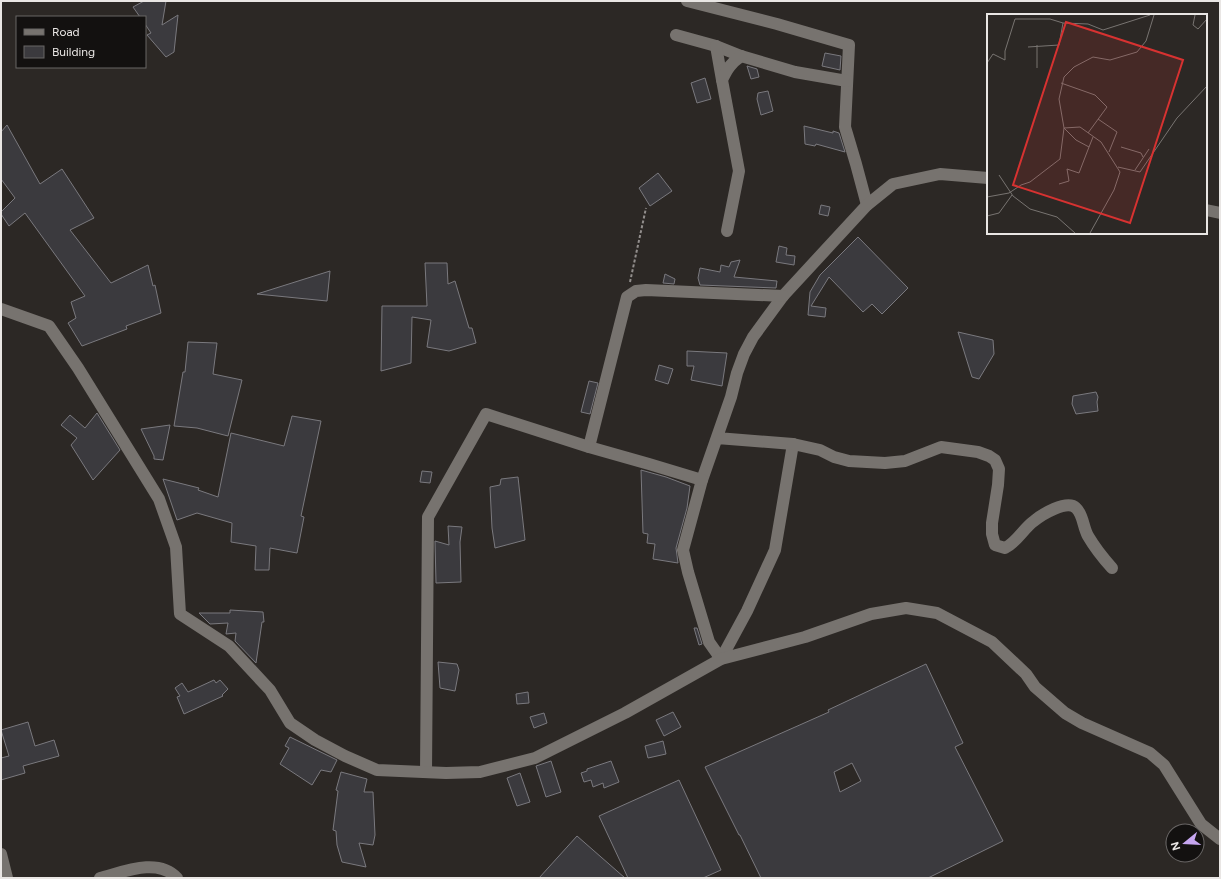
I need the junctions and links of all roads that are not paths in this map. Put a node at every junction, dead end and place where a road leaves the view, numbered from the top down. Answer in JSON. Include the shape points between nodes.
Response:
{"nodes":[{"id":1,"x":687,"y":1,"type":"edge"},
{"id":2,"x":676,"y":35,"type":"dead end"},
{"id":3,"x":716,"y":46,"type":"junction"},
{"id":4,"x":741,"y":56,"type":"junction"},
{"id":5,"x":722,"y":80,"type":"junction"},
{"id":6,"x":847,"y":81,"type":"junction"},
{"id":7,"x":987,"y":178,"type":"edge"},
{"id":8,"x":867,"y":205,"type":"junction"},
{"id":9,"x":1207,"y":210,"type":"edge"},
{"id":10,"x":1220,"y":213,"type":"edge"},
{"id":11,"x":727,"y":231,"type":"dead end"},
{"id":12,"x":783,"y":296,"type":"junction"},
{"id":13,"x":1,"y":310,"type":"edge"},
{"id":14,"x":717,"y":438,"type":"junction"},
{"id":15,"x":793,"y":444,"type":"junction"},
{"id":16,"x":589,"y":447,"type":"junction"},
{"id":17,"x":702,"y":480,"type":"junction"},
{"id":18,"x":1112,"y":568,"type":"dead end"},
{"id":19,"x":721,"y":659,"type":"junction"},
{"id":20,"x":426,"y":772,"type":"junction"},
{"id":21,"x":1220,"y":839,"type":"edge"},
{"id":22,"x":1,"y":854,"type":"edge"},
{"id":23,"x":7,"y":878,"type":"edge"},
{"id":24,"x":100,"y":878,"type":"edge"},
{"id":25,"x":177,"y":878,"type":"edge"}],
"edges":[{"from":1,"to":6,"type":"street","via":[[849,45]]},
{"from":2,"to":3,"type":"street"},
{"from":3,"to":4,"type":"street"},
{"from":3,"to":5,"type":"street"},
{"from":4,"to":5,"type":"street","via":[[726,70]]},
{"from":4,"to":6,"type":"street","via":[[794,72]]},
{"from":5,"to":11,"type":"street","via":[[739,171]]},
{"from":6,"to":8,"type":"street","via":[[845,126]]},
{"from":7,"to":8,"type":"street","via":[[940,174],[894,184]]},
{"from":8,"to":12,"type":"street"},
{"from":9,"to":10,"type":"street"},
{"from":12,"to":14,"type":"street","via":[[753,337],[744,354]]},
{"from":12,"to":16,"type":"street","via":[[646,290],[636,291],[627,297]]},
{"from":13,"to":20,"type":"street","via":[[49,326],[159,499],[176,547],[180,614],[229,646],[270,690],[290,723],[315,740],[377,770]]},
{"from":14,"to":15,"type":"street"},
{"from":14,"to":17,"type":"street"},
{"from":15,"to":18,"type":"street","via":[[820,450],[849,461],[905,461],[941,448],[978,452],[989,456],[995,460],[999,469],[992,523],[995,545],[1005,548],[1010,546],[1031,522],[1041,515],[1071,505],[1080,514],[1087,535]]},
{"from":15,"to":19,"type":"street","via":[[775,550]]},
{"from":16,"to":17,"type":"street"},
{"from":16,"to":20,"type":"street","via":[[486,414],[428,517]]},
{"from":17,"to":19,"type":"street","via":[[683,550],[709,642]]},
{"from":19,"to":20,"type":"street","via":[[625,713],[535,758],[480,772]]},
{"from":19,"to":21,"type":"street","via":[[805,637],[871,614],[906,608],[937,613],[992,642],[1026,674],[1035,687],[1065,713],[1150,753],[1164,765],[1201,824]]},
{"from":22,"to":23,"type":"street"},
{"from":24,"to":25,"type":"street","via":[[144,867],[163,869],[173,873]]}]}
